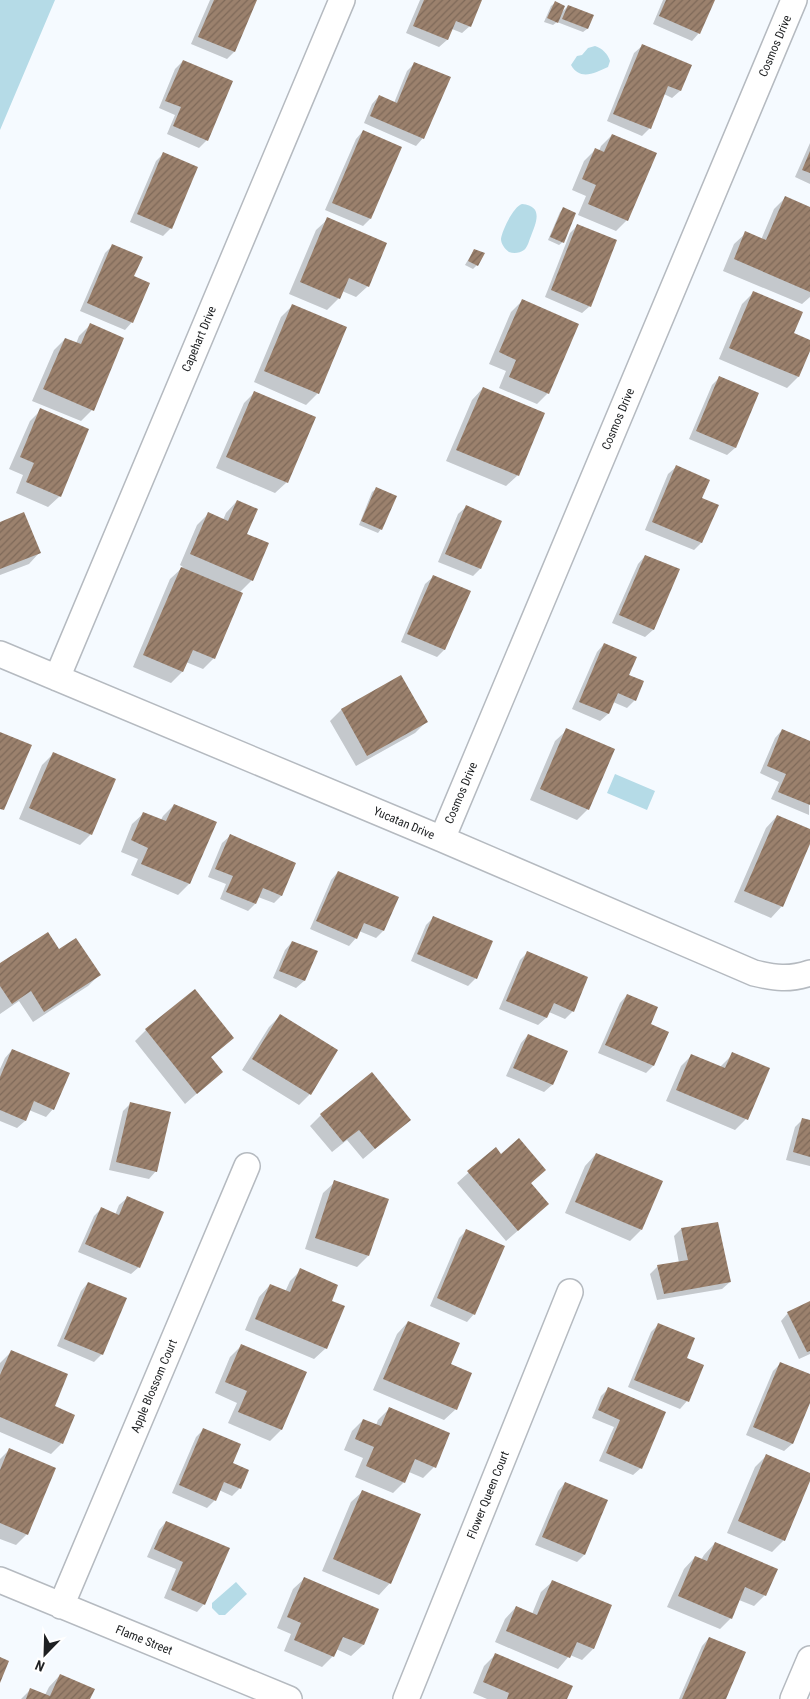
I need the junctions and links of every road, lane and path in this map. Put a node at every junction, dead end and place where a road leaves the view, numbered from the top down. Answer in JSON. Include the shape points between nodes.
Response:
{"nodes":[{"id":1,"x":342,"y":0,"type":"edge"},
{"id":2,"x":794,"y":0,"type":"edge"},
{"id":3,"x":0,"y":654,"type":"edge"},
{"id":4,"x":57,"y":678,"type":"junction"},
{"id":5,"x":442,"y":839,"type":"junction"},
{"id":6,"x":810,"y":974,"type":"edge"},
{"id":7,"x":247,"y":1166,"type":"dead end"},
{"id":8,"x":570,"y":1292,"type":"dead end"},
{"id":9,"x":0,"y":1580,"type":"edge"},
{"id":10,"x":61,"y":1606,"type":"junction"},
{"id":11,"x":808,"y":1668,"type":"edge"},
{"id":12,"x":289,"y":1699,"type":"edge"},
{"id":13,"x":406,"y":1699,"type":"edge"},
{"id":14,"x":793,"y":1699,"type":"edge"}],
"edges":[{"from":1,"to":4,"type":"street","name":"Capehart Drive"},
{"from":2,"to":5,"type":"street","name":"Cosmos Drive"},
{"from":3,"to":4,"type":"street","name":"Yucatan Drive"},
{"from":4,"to":5,"type":"street","name":"Yucatan Drive"},
{"from":5,"to":6,"type":"street","name":"Yucatan Drive","via":[[754,973],[794,978]]},
{"from":7,"to":10,"type":"street","name":"Apple Blossom Court"},
{"from":8,"to":13,"type":"street","name":"Flower Queen Court"},
{"from":9,"to":10,"type":"street","name":"Flame Street"},
{"from":10,"to":12,"type":"street","name":"Flame Street"},
{"from":11,"to":14,"type":"street"}]}
